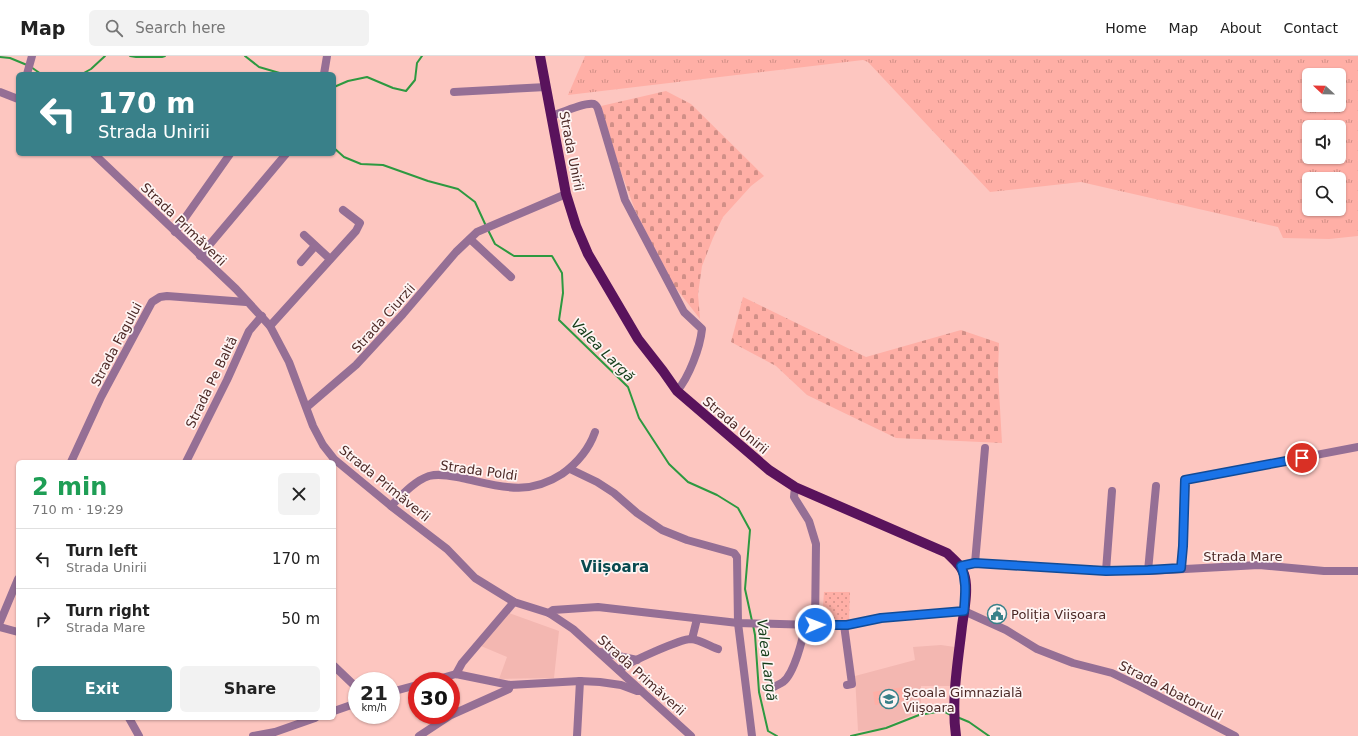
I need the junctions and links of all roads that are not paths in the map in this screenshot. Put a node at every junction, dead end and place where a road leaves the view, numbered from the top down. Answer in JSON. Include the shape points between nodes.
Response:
{"nodes":[{"id":1,"x":327,"y":56,"type":"edge"},
{"id":2,"x":540,"y":56,"type":"edge"},
{"id":3,"x":324,"y":72,"type":"edge"},
{"id":4,"x":546,"y":87,"type":"junction"},
{"id":5,"x":0,"y":92,"type":"edge"},
{"id":6,"x":454,"y":92,"type":"dead end"},
{"id":7,"x":16,"y":98,"type":"edge"},
{"id":8,"x":552,"y":116,"type":"junction"},
{"id":9,"x":96,"y":156,"type":"edge"},
{"id":10,"x":229,"y":156,"type":"edge"},
{"id":11,"x":284,"y":156,"type":"edge"},
{"id":12,"x":566,"y":194,"type":"junction"},
{"id":13,"x":342,"y":210,"type":"dead end"},
{"id":14,"x":175,"y":232,"type":"junction"},
{"id":15,"x":304,"y":235,"type":"dead end"},
{"id":16,"x":470,"y":238,"type":"junction"},
{"id":17,"x":316,"y":246,"type":"junction"},
{"id":18,"x":200,"y":256,"type":"junction"},
{"id":19,"x":330,"y":259,"type":"junction"},
{"id":20,"x":301,"y":262,"type":"dead end"},
{"id":21,"x":511,"y":277,"type":"dead end"},
{"id":22,"x":246,"y":302,"type":"junction"},
{"id":23,"x":262,"y":316,"type":"junction"},
{"id":24,"x":270,"y":326,"type":"junction"},
{"id":25,"x":677,"y":391,"type":"junction"},
{"id":26,"x":307,"y":407,"type":"junction"},
{"id":27,"x":594,"y":432,"type":"dead end"},
{"id":28,"x":985,"y":448,"type":"dead end"},
{"id":29,"x":1358,"y":448,"type":"edge"},
{"id":30,"x":72,"y":460,"type":"edge"},
{"id":31,"x":187,"y":460,"type":"edge"},
{"id":32,"x":335,"y":460,"type":"edge"},
{"id":33,"x":336,"y":461,"type":"edge"},
{"id":34,"x":570,"y":469,"type":"junction"},
{"id":35,"x":1156,"y":486,"type":"dead end"},
{"id":36,"x":795,"y":488,"type":"junction"},
{"id":37,"x":1112,"y":491,"type":"dead end"},
{"id":38,"x":391,"y":506,"type":"junction"},
{"id":39,"x":975,"y":563,"type":"junction"},
{"id":40,"x":961,"y":566,"type":"junction"},
{"id":41,"x":1181,"y":568,"type":"junction"},
{"id":42,"x":1148,"y":570,"type":"junction"},
{"id":43,"x":1106,"y":571,"type":"junction"},
{"id":44,"x":1358,"y":571,"type":"edge"},
{"id":45,"x":16,"y":584,"type":"edge"},
{"id":46,"x":514,"y":602,"type":"junction"},
{"id":47,"x":964,"y":611,"type":"junction"},
{"id":48,"x":549,"y":613,"type":"junction"},
{"id":49,"x":697,"y":619,"type":"junction"},
{"id":50,"x":0,"y":622,"type":"edge"},
{"id":51,"x":741,"y":623,"type":"junction"},
{"id":52,"x":804,"y":625,"type":"junction"},
{"id":53,"x":815,"y":625,"type":"junction"},
{"id":54,"x":844,"y":625,"type":"junction"},
{"id":55,"x":0,"y":628,"type":"edge"},
{"id":56,"x":16,"y":632,"type":"edge"},
{"id":57,"x":692,"y":639,"type":"junction"},
{"id":58,"x":718,"y":649,"type":"dead end"},
{"id":59,"x":598,"y":651,"type":"junction"},
{"id":60,"x":637,"y":660,"type":"junction"},
{"id":61,"x":336,"y":668,"type":"edge"},
{"id":62,"x":619,"y":670,"type":"junction"},
{"id":63,"x":457,"y":672,"type":"edge"},
{"id":64,"x":460,"y":675,"type":"edge"},
{"id":65,"x":348,"y":679,"type":"edge"},
{"id":66,"x":580,"y":681,"type":"junction"},
{"id":67,"x":510,"y":685,"type":"junction"},
{"id":68,"x":847,"y":685,"type":"dead end"},
{"id":69,"x":774,"y":686,"type":"dead end"},
{"id":70,"x":641,"y":690,"type":"junction"},
{"id":71,"x":348,"y":706,"type":"edge"},
{"id":72,"x":336,"y":710,"type":"edge"},
{"id":73,"x":130,"y":720,"type":"edge"},
{"id":74,"x":309,"y":720,"type":"edge"},
{"id":75,"x":139,"y":736,"type":"edge"},
{"id":76,"x":253,"y":736,"type":"edge"},
{"id":77,"x":419,"y":736,"type":"edge"},
{"id":78,"x":578,"y":736,"type":"edge"},
{"id":79,"x":691,"y":736,"type":"edge"},
{"id":80,"x":752,"y":736,"type":"edge"},
{"id":81,"x":956,"y":736,"type":"edge"},
{"id":82,"x":1235,"y":736,"type":"edge"}],
"edges":[{"from":1,"to":3,"type":"street"},
{"from":2,"to":4,"type":"main road","name":"Strada Unirii"},
{"from":4,"to":6,"type":"street"},
{"from":4,"to":8,"type":"main road","name":"Strada Unirii"},
{"from":5,"to":7,"type":"street"},
{"from":8,"to":12,"type":"main road","name":"Strada Unirii"},
{"from":8,"to":25,"type":"street","via":[[584,105],[596,105],[624,200],[684,312],[702,329],[692,365]]},
{"from":9,"to":14,"type":"street","name":"Strada Primăverii"},
{"from":10,"to":14,"type":"street"},
{"from":11,"to":18,"type":"street"},
{"from":12,"to":16,"type":"street","name":"Strada Ciurzii","via":[[479,230]]},
{"from":12,"to":25,"type":"main road","name":"Strada Unirii","via":[[576,226],[592,261],[638,338]]},
{"from":13,"to":19,"type":"street","via":[[358,220],[360,225]]},
{"from":14,"to":18,"type":"street","name":"Strada Primăverii"},
{"from":15,"to":17,"type":"street"},
{"from":16,"to":21,"type":"street"},
{"from":16,"to":26,"type":"street","name":"Strada Ciurzii","via":[[356,366]]},
{"from":17,"to":19,"type":"street"},
{"from":17,"to":20,"type":"street"},
{"from":18,"to":22,"type":"street","name":"Strada Primăverii"},
{"from":19,"to":24,"type":"street"},
{"from":22,"to":23,"type":"street","name":"Strada Primăverii"},
{"from":22,"to":30,"type":"street","name":"Strada Fagului","via":[[167,296],[152,302],[101,397]]},
{"from":23,"to":24,"type":"street","name":"Strada Primăverii"},
{"from":23,"to":31,"type":"street","name":"Strada Pe Baltă","via":[[249,331]]},
{"from":24,"to":26,"type":"street","name":"Strada Primăverii","via":[[289,362]]},
{"from":25,"to":36,"type":"main road","name":"Strada Unirii","via":[[769,470]]},
{"from":26,"to":32,"type":"street","name":"Strada Primăverii","via":[[323,445]]},
{"from":27,"to":34,"type":"street","name":"Strada Poldi","via":[[587,449]]},
{"from":28,"to":39,"type":"street"},
{"from":29,"to":41,"type":"street","via":[[1185,480]]},
{"from":33,"to":38,"type":"street","name":"Strada Primăverii"},
{"from":34,"to":38,"type":"street","name":"Strada Poldi","via":[[536,486],[511,489],[449,475],[428,476]]},
{"from":34,"to":51,"type":"street","via":[[614,493],[662,530],[734,553],[737,557]]},
{"from":35,"to":42,"type":"street"},
{"from":36,"to":40,"type":"main road","name":"Strada Unirii","via":[[947,553]]},
{"from":36,"to":53,"type":"street","via":[[794,497],[809,521],[816,544]]},
{"from":37,"to":43,"type":"street"},
{"from":38,"to":46,"type":"street","name":"Strada Primăverii","via":[[442,545],[475,578]]},
{"from":39,"to":40,"type":"street","name":"Strada Mare"},
{"from":39,"to":43,"type":"street","name":"Strada Mare"},
{"from":40,"to":47,"type":"main road","via":[[965,576]]},
{"from":41,"to":42,"type":"street","name":"Strada Mare"},
{"from":41,"to":44,"type":"street","name":"Strada Mare","via":[[1259,565],[1324,571]]},
{"from":42,"to":43,"type":"street","name":"Strada Mare"},
{"from":45,"to":50,"type":"street"},
{"from":46,"to":48,"type":"street","name":"Strada Primăverii"},
{"from":46,"to":63,"type":"street"},
{"from":47,"to":54,"type":"street","via":[[881,618]]},
{"from":47,"to":81,"type":"main road","via":[[955,699]]},
{"from":47,"to":82,"type":"street","name":"Strada Abatorului","via":[[1006,630],[1037,649],[1073,663],[1112,673]]},
{"from":48,"to":49,"type":"street","via":[[553,610],[598,607]]},
{"from":48,"to":59,"type":"street","name":"Strada Primăverii","via":[[573,629]]},
{"from":49,"to":51,"type":"street"},
{"from":49,"to":57,"type":"street"},
{"from":51,"to":52,"type":"street"},
{"from":51,"to":80,"type":"street"},
{"from":52,"to":53,"type":"street"},
{"from":52,"to":69,"type":"street","via":[[801,645],[788,676]]},
{"from":53,"to":54,"type":"street"},
{"from":54,"to":68,"type":"street","via":[[852,684]]},
{"from":55,"to":56,"type":"street"},
{"from":57,"to":58,"type":"street"},
{"from":57,"to":60,"type":"street"},
{"from":59,"to":60,"type":"street"},
{"from":59,"to":62,"type":"street","name":"Strada Primăverii"},
{"from":60,"to":62,"type":"street"},
{"from":61,"to":65,"type":"street"},
{"from":62,"to":70,"type":"street","name":"Strada Primăverii"},
{"from":64,"to":67,"type":"street"},
{"from":66,"to":67,"type":"street"},
{"from":66,"to":70,"type":"street"},
{"from":66,"to":78,"type":"street"},
{"from":67,"to":77,"type":"street","via":[[509,689],[450,715]]},
{"from":70,"to":79,"type":"street","name":"Strada Primăverii"},
{"from":71,"to":72,"type":"street"},
{"from":73,"to":75,"type":"street"},
{"from":74,"to":76,"type":"street","via":[[275,732]]}]}
